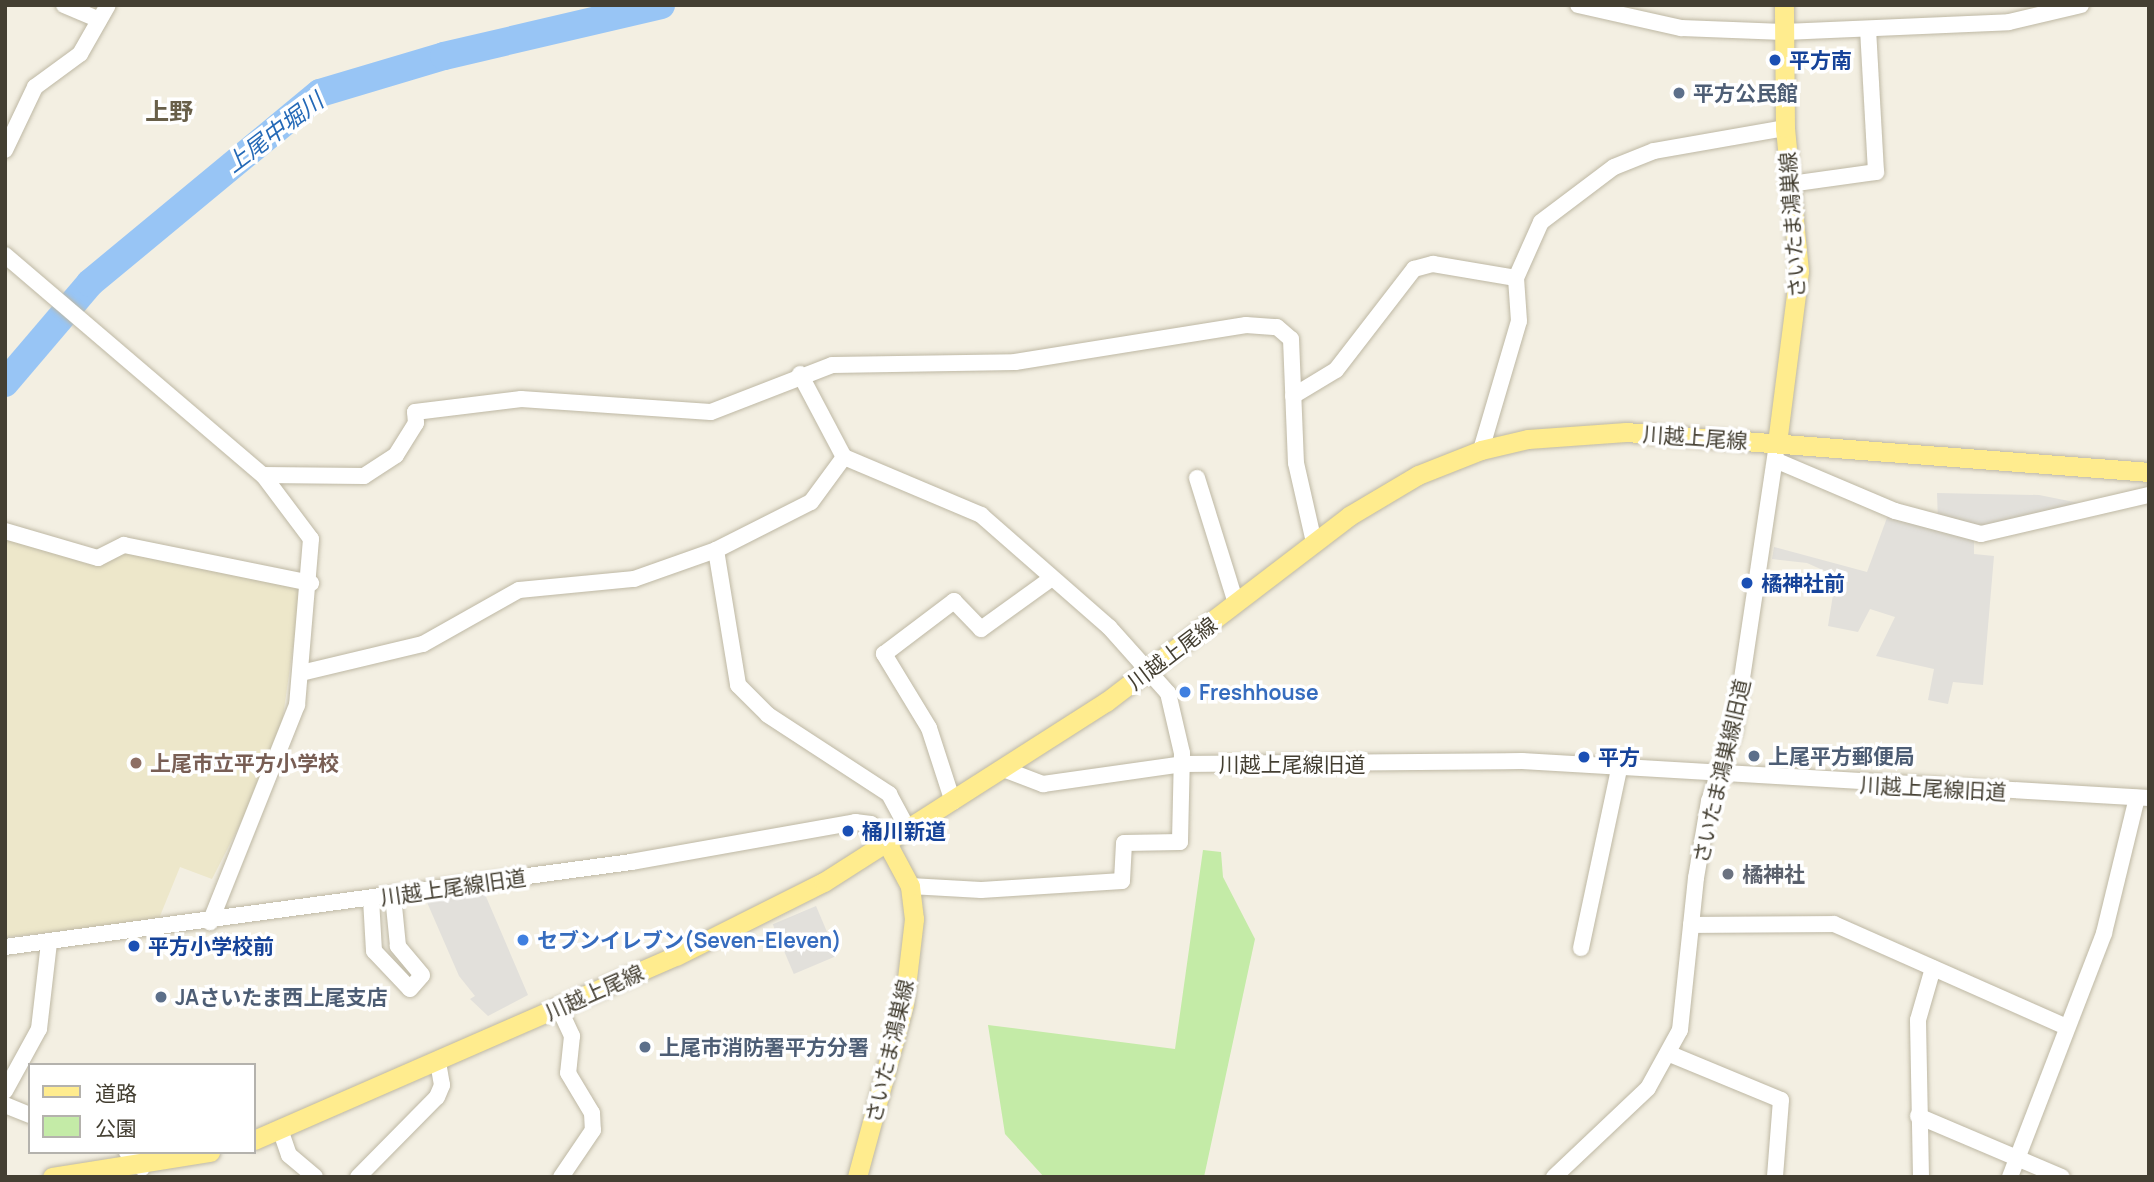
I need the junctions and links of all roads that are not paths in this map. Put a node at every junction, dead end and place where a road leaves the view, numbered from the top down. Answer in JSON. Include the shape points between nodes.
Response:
{"nodes":[{"id":1,"x":64,"y":5,"type":"edge"},
{"id":2,"x":108,"y":5,"type":"edge"},
{"id":3,"x":1578,"y":5,"type":"edge"},
{"id":4,"x":1784,"y":5,"type":"edge"},
{"id":5,"x":2081,"y":5,"type":"edge"},
{"id":6,"x":99,"y":20,"type":"junction"},
{"id":7,"x":1868,"y":29,"type":"junction"},
{"id":8,"x":1784,"y":32,"type":"junction"},
{"id":9,"x":1785,"y":128,"type":"junction"},
{"id":10,"x":5,"y":150,"type":"edge"},
{"id":11,"x":1790,"y":184,"type":"junction"},
{"id":12,"x":5,"y":255,"type":"edge"},
{"id":13,"x":1516,"y":278,"type":"junction"},
{"id":14,"x":800,"y":374,"type":"junction"},
{"id":15,"x":1293,"y":396,"type":"junction"},
{"id":16,"x":1481,"y":450,"type":"junction"},
{"id":17,"x":1776,"y":451,"type":"junction"},
{"id":18,"x":844,"y":457,"type":"junction"},
{"id":19,"x":2149,"y":472,"type":"edge"},
{"id":20,"x":263,"y":475,"type":"junction"},
{"id":21,"x":1197,"y":478,"type":"dead end"},
{"id":22,"x":2149,"y":495,"type":"edge"},
{"id":23,"x":5,"y":531,"type":"edge"},
{"id":24,"x":1314,"y":542,"type":"junction"},
{"id":25,"x":716,"y":550,"type":"junction"},
{"id":26,"x":1052,"y":578,"type":"junction"},
{"id":27,"x":311,"y":583,"type":"junction"},
{"id":28,"x":1237,"y":603,"type":"junction"},
{"id":29,"x":1151,"y":670,"type":"junction"},
{"id":30,"x":301,"y":673,"type":"junction"},
{"id":31,"x":1183,"y":764,"type":"junction"},
{"id":32,"x":1619,"y":769,"type":"junction"},
{"id":33,"x":1006,"y":770,"type":"junction"},
{"id":34,"x":1717,"y":776,"type":"junction"},
{"id":35,"x":2143,"y":798,"type":"edge"},
{"id":36,"x":953,"y":802,"type":"junction"},
{"id":37,"x":909,"y":831,"type":"junction"},
{"id":38,"x":888,"y":845,"type":"junction"},
{"id":39,"x":910,"y":886,"type":"junction"},
{"id":40,"x":393,"y":896,"type":"junction"},
{"id":41,"x":371,"y":899,"type":"junction"},
{"id":42,"x":210,"y":922,"type":"junction"},
{"id":43,"x":1691,"y":925,"type":"junction"},
{"id":44,"x":49,"y":943,"type":"junction"},
{"id":45,"x":5,"y":947,"type":"edge"},
{"id":46,"x":1581,"y":948,"type":"dead end"},
{"id":47,"x":1933,"y":968,"type":"junction"},
{"id":48,"x":559,"y":1008,"type":"junction"},
{"id":49,"x":2066,"y":1027,"type":"junction"},
{"id":50,"x":1670,"y":1054,"type":"junction"},
{"id":51,"x":438,"y":1063,"type":"junction"},
{"id":52,"x":5,"y":1091,"type":"edge"},
{"id":53,"x":5,"y":1105,"type":"edge"},
{"id":54,"x":28,"y":1114,"type":"edge"},
{"id":55,"x":1917,"y":1116,"type":"junction"},
{"id":56,"x":281,"y":1132,"type":"junction"},
{"id":57,"x":256,"y":1139,"type":"edge"},
{"id":58,"x":129,"y":1154,"type":"edge"},
{"id":59,"x":202,"y":1154,"type":"edge"},
{"id":60,"x":142,"y":1168,"type":"junction"},
{"id":61,"x":2013,"y":1169,"type":"edge"},
{"id":62,"x":52,"y":1177,"type":"edge"},
{"id":63,"x":315,"y":1177,"type":"edge"},
{"id":64,"x":358,"y":1177,"type":"edge"},
{"id":65,"x":561,"y":1177,"type":"edge"},
{"id":66,"x":857,"y":1177,"type":"edge"},
{"id":67,"x":1554,"y":1177,"type":"edge"},
{"id":68,"x":1775,"y":1177,"type":"edge"},
{"id":69,"x":1921,"y":1177,"type":"edge"},
{"id":70,"x":2062,"y":1177,"type":"edge"}],
"edges":[{"from":1,"to":6,"type":"street"},
{"from":2,"to":6,"type":"street"},
{"from":3,"to":8,"type":"street","via":[[1681,28]]},
{"from":4,"to":8,"type":"main road","name":"さいたま鴻巣線"},
{"from":5,"to":7,"type":"street","via":[[2024,21]]},
{"from":6,"to":10,"type":"street","via":[[80,54],[35,87]]},
{"from":7,"to":8,"type":"street"},
{"from":7,"to":11,"type":"street","via":[[1876,172]]},
{"from":8,"to":9,"type":"main road","name":"さいたま鴻巣線"},
{"from":9,"to":11,"type":"main road","name":"さいたま鴻巣線"},
{"from":9,"to":13,"type":"street","via":[[1654,151],[1614,167],[1541,222]]},
{"from":11,"to":17,"type":"main road","name":"さいたま鴻巣線","via":[[1798,303]]},
{"from":12,"to":20,"type":"street"},
{"from":13,"to":15,"type":"street","via":[[1433,264],[1414,269],[1336,370]]},
{"from":13,"to":16,"type":"street","via":[[1519,321]]},
{"from":14,"to":15,"type":"street","via":[[855,364],[1015,362],[1246,325],[1288,331]]},
{"from":14,"to":18,"type":"street"},
{"from":14,"to":20,"type":"street","via":[[711,412],[521,399],[415,412],[396,455],[363,476]]},
{"from":15,"to":24,"type":"street","via":[[1302,512]]},
{"from":16,"to":17,"type":"main road","name":"川越上尾線","via":[[1528,439],[1626,432]]},
{"from":16,"to":24,"type":"main road","name":"川越上尾線","via":[[1388,490]]},
{"from":17,"to":19,"type":"main road","name":"川越上尾線"},
{"from":17,"to":22,"type":"street","via":[[1895,511],[1981,534]]},
{"from":17,"to":34,"type":"street","name":"さいたま鴻巣線旧道","via":[[1737,713]]},
{"from":18,"to":25,"type":"street","via":[[811,502]]},
{"from":18,"to":26,"type":"street","via":[[981,515]]},
{"from":20,"to":27,"type":"street","via":[[311,539]]},
{"from":21,"to":28,"type":"street"},
{"from":23,"to":27,"type":"street","via":[[98,558],[124,545]]},
{"from":24,"to":28,"type":"main road","name":"川越上尾線"},
{"from":25,"to":30,"type":"street","via":[[634,579],[519,590],[423,644]]},
{"from":25,"to":37,"type":"street","via":[[738,685],[768,715],[889,794]]},
{"from":26,"to":29,"type":"street"},
{"from":26,"to":36,"type":"street","via":[[981,629],[954,601],[884,654],[929,728]]},
{"from":27,"to":30,"type":"street"},
{"from":28,"to":29,"type":"main road","name":"川越上尾線"},
{"from":29,"to":31,"type":"street","via":[[1168,693]]},
{"from":29,"to":33,"type":"main road","name":"川越上尾線"},
{"from":30,"to":42,"type":"street","via":[[290,726]]},
{"from":31,"to":32,"type":"street","name":"川越上尾線旧道","via":[[1491,760]]},
{"from":31,"to":33,"type":"street","name":"川越上尾線旧道","via":[[1043,784]]},
{"from":31,"to":39,"type":"street","via":[[1180,842],[1124,843],[1122,881],[981,890]]},
{"from":32,"to":34,"type":"street","name":"川越上尾線旧道"},
{"from":32,"to":46,"type":"street"},
{"from":33,"to":36,"type":"main road","name":"川越上尾線"},
{"from":34,"to":35,"type":"street","name":"川越上尾線旧道"},
{"from":34,"to":43,"type":"street","name":"さいたま鴻巣線旧道"},
{"from":35,"to":49,"type":"street","via":[[2105,933]]},
{"from":36,"to":37,"type":"main road","name":"川越上尾線"},
{"from":37,"to":38,"type":"main road","name":"川越上尾線"},
{"from":38,"to":39,"type":"main road","name":"さいたま鴻巣線"},
{"from":38,"to":40,"type":"street","name":"川越上尾線旧道","via":[[871,824],[855,822],[726,848]]},
{"from":38,"to":48,"type":"main road","name":"川越上尾線","via":[[741,924]]},
{"from":39,"to":66,"type":"main road","name":"さいたま鴻巣線","via":[[914,919],[904,1004]]},
{"from":40,"to":41,"type":"street","name":"川越上尾線旧道"},
{"from":40,"to":41,"type":"street","via":[[398,946],[422,975],[410,989],[374,951]]},
{"from":41,"to":42,"type":"street","name":"川越上尾線旧道"},
{"from":42,"to":44,"type":"street","name":"川越上尾線旧道"},
{"from":43,"to":47,"type":"street","via":[[1819,919]]},
{"from":43,"to":50,"type":"street","name":"さいたま鴻巣線旧道","via":[[1684,1009]]},
{"from":44,"to":45,"type":"street","name":"川越上尾線旧道"},
{"from":44,"to":52,"type":"street","via":[[39,1029]]},
{"from":47,"to":49,"type":"street"},
{"from":47,"to":55,"type":"street","via":[[1918,1020]]},
{"from":48,"to":51,"type":"main road","name":"川越上尾線"},
{"from":48,"to":65,"type":"street","via":[[572,1036],[568,1073],[592,1113],[593,1130]]},
{"from":49,"to":61,"type":"street"},
{"from":50,"to":67,"type":"street","name":"さいたま鴻巣線旧道","via":[[1626,1112]]},
{"from":50,"to":68,"type":"street","via":[[1781,1100]]},
{"from":51,"to":56,"type":"main road","name":"川越上尾線"},
{"from":51,"to":64,"type":"street","via":[[442,1085],[437,1097]]},
{"from":53,"to":54,"type":"street"},
{"from":55,"to":61,"type":"street"},
{"from":55,"to":69,"type":"street"},
{"from":56,"to":57,"type":"main road","name":"川越上尾線"},
{"from":56,"to":63,"type":"street","via":[[289,1154]]},
{"from":58,"to":60,"type":"street"},
{"from":59,"to":60,"type":"main road"},
{"from":60,"to":62,"type":"main road"},
{"from":61,"to":70,"type":"street"}]}
